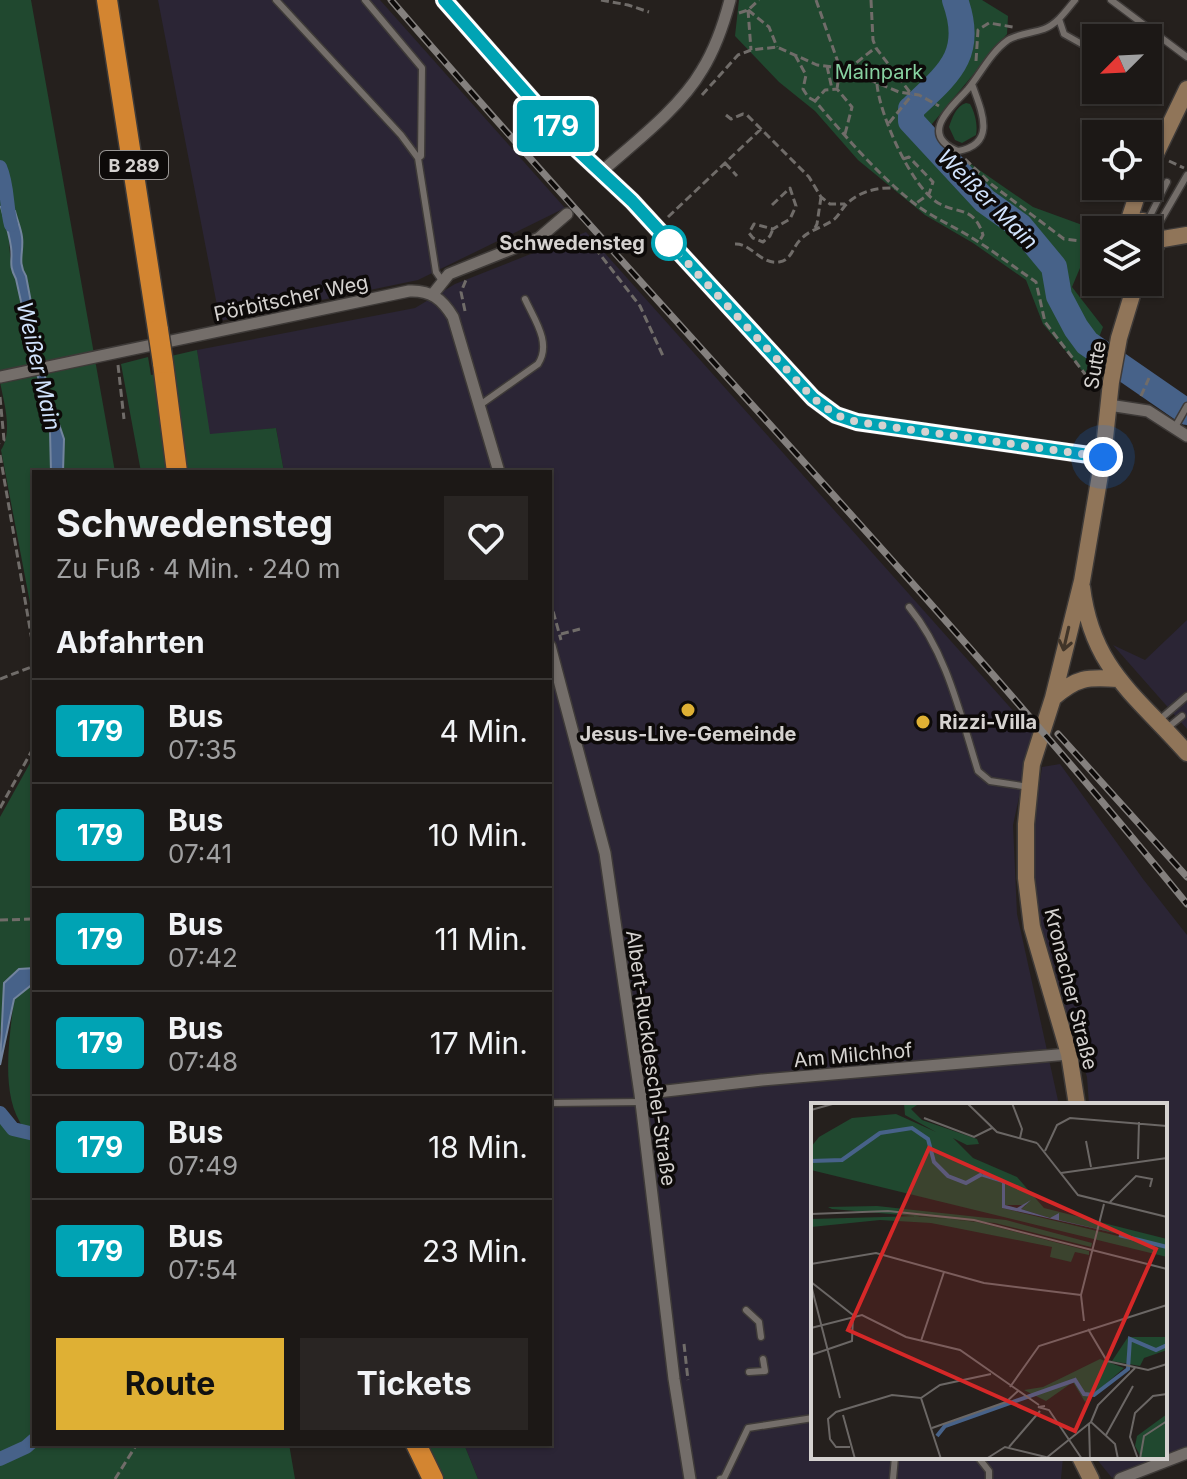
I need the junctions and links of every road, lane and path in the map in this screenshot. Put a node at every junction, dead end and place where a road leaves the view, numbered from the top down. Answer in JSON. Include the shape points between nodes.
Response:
{"nodes":[{"id":1,"x":107,"y":0,"type":"edge"},
{"id":2,"x":276,"y":0,"type":"edge"},
{"id":3,"x":365,"y":0,"type":"edge"},
{"id":4,"x":444,"y":0,"type":"edge"},
{"id":5,"x":601,"y":0,"type":"edge"},
{"id":6,"x":730,"y":0,"type":"edge"},
{"id":7,"x":750,"y":0,"type":"edge"},
{"id":8,"x":759,"y":0,"type":"edge"},
{"id":9,"x":816,"y":0,"type":"edge"},
{"id":10,"x":871,"y":0,"type":"edge"},
{"id":11,"x":1075,"y":0,"type":"edge"},
{"id":12,"x":1111,"y":0,"type":"edge"},
{"id":13,"x":750,"y":8,"type":"junction"},
{"id":14,"x":649,"y":12,"type":"dead end"},
{"id":15,"x":1059,"y":19,"type":"junction"},
{"id":16,"x":1082,"y":44,"type":"edge"},
{"id":17,"x":777,"y":47,"type":"junction"},
{"id":18,"x":876,"y":48,"type":"junction"},
{"id":19,"x":795,"y":55,"type":"junction"},
{"id":20,"x":1187,"y":57,"type":"edge"},
{"id":21,"x":827,"y":66,"type":"junction"},
{"id":22,"x":840,"y":68,"type":"junction"},
{"id":23,"x":847,"y":70,"type":"junction"},
{"id":24,"x":877,"y":82,"type":"junction"},
{"id":25,"x":972,"y":84,"type":"junction"},
{"id":26,"x":834,"y":89,"type":"junction"},
{"id":27,"x":1187,"y":89,"type":"edge"},
{"id":28,"x":912,"y":95,"type":"junction"},
{"id":29,"x":815,"y":101,"type":"junction"},
{"id":30,"x":946,"y":110,"type":"junction"},
{"id":31,"x":726,"y":115,"type":"dead end"},
{"id":32,"x":889,"y":124,"type":"junction"},
{"id":33,"x":761,"y":129,"type":"junction"},
{"id":34,"x":845,"y":134,"type":"junction"},
{"id":35,"x":1162,"y":141,"type":"edge"},
{"id":36,"x":958,"y":151,"type":"junction"},
{"id":37,"x":1162,"y":157,"type":"edge"},
{"id":38,"x":418,"y":158,"type":"junction"},
{"id":39,"x":903,"y":159,"type":"junction"},
{"id":40,"x":725,"y":163,"type":"junction"},
{"id":41,"x":601,"y":172,"type":"junction"},
{"id":42,"x":1187,"y":172,"type":"edge"},
{"id":43,"x":737,"y":176,"type":"dead end"},
{"id":44,"x":1167,"y":182,"type":"dead end"},
{"id":45,"x":897,"y":188,"type":"junction"},
{"id":46,"x":929,"y":194,"type":"junction"},
{"id":47,"x":821,"y":197,"type":"junction"},
{"id":48,"x":845,"y":204,"type":"junction"},
{"id":49,"x":915,"y":204,"type":"junction"},
{"id":50,"x":772,"y":205,"type":"dead end"},
{"id":51,"x":567,"y":214,"type":"dead end"},
{"id":52,"x":1157,"y":216,"type":"edge"},
{"id":53,"x":1162,"y":216,"type":"edge"},
{"id":54,"x":656,"y":229,"type":"junction"},
{"id":55,"x":773,"y":229,"type":"junction"},
{"id":56,"x":813,"y":230,"type":"junction"},
{"id":57,"x":1162,"y":232,"type":"edge"},
{"id":58,"x":1187,"y":235,"type":"edge"},
{"id":59,"x":1082,"y":241,"type":"edge"},
{"id":60,"x":979,"y":242,"type":"junction"},
{"id":61,"x":735,"y":244,"type":"dead end"},
{"id":62,"x":443,"y":282,"type":"junction"},
{"id":63,"x":433,"y":294,"type":"junction"},
{"id":64,"x":1132,"y":296,"type":"edge"},
{"id":65,"x":525,"y":299,"type":"dead end"},
{"id":66,"x":116,"y":354,"type":"junction"},
{"id":67,"x":0,"y":377,"type":"edge"},
{"id":68,"x":1149,"y":378,"type":"dead end"},
{"id":69,"x":1110,"y":394,"type":"junction"},
{"id":70,"x":1141,"y":396,"type":"dead end"},
{"id":71,"x":0,"y":397,"type":"edge"},
{"id":72,"x":480,"y":405,"type":"junction"},
{"id":73,"x":1187,"y":406,"type":"edge"},
{"id":74,"x":124,"y":419,"type":"dead end"},
{"id":75,"x":1177,"y":422,"type":"junction"},
{"id":76,"x":1187,"y":436,"type":"edge"},
{"id":77,"x":0,"y":443,"type":"edge"},
{"id":78,"x":0,"y":455,"type":"edge"},
{"id":79,"x":1103,"y":457,"type":"junction"},
{"id":80,"x":177,"y":470,"type":"edge"},
{"id":81,"x":498,"y":470,"type":"edge"},
{"id":82,"x":1082,"y":581,"type":"junction"},
{"id":83,"x":909,"y":607,"type":"dead end"},
{"id":84,"x":580,"y":629,"type":"dead end"},
{"id":85,"x":552,"y":637,"type":"edge"},
{"id":86,"x":32,"y":640,"type":"edge"},
{"id":87,"x":552,"y":654,"type":"edge"},
{"id":88,"x":32,"y":667,"type":"edge"},
{"id":89,"x":0,"y":679,"type":"edge"},
{"id":90,"x":1118,"y":679,"type":"junction"},
{"id":91,"x":1187,"y":696,"type":"edge"},
{"id":92,"x":1053,"y":698,"type":"junction"},
{"id":93,"x":1182,"y":716,"type":"dead end"},
{"id":94,"x":1162,"y":725,"type":"junction"},
{"id":95,"x":32,"y":751,"type":"edge"},
{"id":96,"x":1187,"y":753,"type":"edge"},
{"id":97,"x":1029,"y":787,"type":"junction"},
{"id":98,"x":0,"y":808,"type":"edge"},
{"id":99,"x":32,"y":919,"type":"edge"},
{"id":100,"x":0,"y":920,"type":"edge"},
{"id":101,"x":1069,"y":1054,"type":"junction"},
{"id":102,"x":640,"y":1098,"type":"junction"},
{"id":103,"x":552,"y":1103,"type":"edge"},
{"id":104,"x":1077,"y":1103,"type":"edge"},
{"id":105,"x":746,"y":1310,"type":"dead end"},
{"id":106,"x":761,"y":1337,"type":"dead end"},
{"id":107,"x":763,"y":1359,"type":"dead end"},
{"id":108,"x":749,"y":1372,"type":"dead end"},
{"id":109,"x":811,"y":1418,"type":"edge"},
{"id":110,"x":136,"y":1446,"type":"edge"},
{"id":111,"x":407,"y":1446,"type":"edge"},
{"id":112,"x":417,"y":1446,"type":"edge"},
{"id":113,"x":1187,"y":1453,"type":"edge"},
{"id":114,"x":895,"y":1459,"type":"edge"},
{"id":115,"x":980,"y":1459,"type":"edge"},
{"id":116,"x":1081,"y":1459,"type":"edge"},
{"id":117,"x":115,"y":1479,"type":"edge"},
{"id":118,"x":418,"y":1479,"type":"edge"},
{"id":119,"x":433,"y":1479,"type":"edge"},
{"id":120,"x":690,"y":1479,"type":"edge"},
{"id":121,"x":720,"y":1479,"type":"edge"},
{"id":122,"x":893,"y":1479,"type":"edge"},
{"id":123,"x":989,"y":1479,"type":"edge"},
{"id":124,"x":1091,"y":1479,"type":"edge"},
{"id":125,"x":1120,"y":1479,"type":"edge"}],
"edges":[{"from":1,"to":80,"type":"highway","number":"B 289","bridge":true},
{"from":2,"to":38,"type":"lane"},
{"from":3,"to":38,"type":"lane","via":[[422,68]]},
{"from":4,"to":41,"type":"street"},
{"from":5,"to":14,"type":"path"},
{"from":6,"to":41,"type":"street","via":[[702,70],[677,101]]},
{"from":7,"to":13,"type":"path"},
{"from":8,"to":13,"type":"path"},
{"from":9,"to":22,"type":"path"},
{"from":10,"to":18,"type":"path"},
{"from":11,"to":15,"type":"lane"},
{"from":12,"to":20,"type":"lane"},
{"from":13,"to":17,"type":"path","via":[[769,27]]},
{"from":13,"to":17,"type":"path","via":[[751,50]]},
{"from":15,"to":16,"type":"lane","via":[[1064,34]]},
{"from":15,"to":25,"type":"lane","via":[[1046,29],[1008,40]]},
{"from":17,"to":19,"type":"path"},
{"from":18,"to":23,"type":"path"},
{"from":18,"to":28,"type":"path"},
{"from":19,"to":21,"type":"path"},
{"from":19,"to":29,"type":"path","via":[[806,75],[803,89]]},
{"from":21,"to":22,"type":"path"},
{"from":21,"to":26,"type":"path"},
{"from":22,"to":23,"type":"path"},
{"from":22,"to":26,"type":"path"},
{"from":23,"to":24,"type":"path"},
{"from":24,"to":28,"type":"path"},
{"from":24,"to":32,"type":"path"},
{"from":25,"to":30,"type":"lane"},
{"from":25,"to":36,"type":"lane","via":[[984,129],[981,140]]},
{"from":26,"to":29,"type":"path"},
{"from":26,"to":34,"type":"path","via":[[852,107]]},
{"from":27,"to":35,"type":"street"},
{"from":28,"to":30,"type":"path"},
{"from":28,"to":32,"type":"path"},
{"from":29,"to":34,"type":"path"},
{"from":30,"to":36,"type":"lane","via":[[942,137]]},
{"from":31,"to":33,"type":"path","via":[[747,115]]},
{"from":32,"to":39,"type":"path"},
{"from":33,"to":40,"type":"path"},
{"from":33,"to":47,"type":"path","via":[[809,177]]},
{"from":34,"to":45,"type":"path"},
{"from":36,"to":59,"type":"path","via":[[991,184],[1064,239]]},
{"from":37,"to":42,"type":"path"},
{"from":38,"to":62,"type":"lane","via":[[436,272]]},
{"from":39,"to":46,"type":"path"},
{"from":39,"to":46,"type":"path","via":[[909,157],[933,182]]},
{"from":40,"to":43,"type":"path"},
{"from":40,"to":54,"type":"path"},
{"from":41,"to":54,"type":"street"},
{"from":42,"to":53,"type":"lane"},
{"from":44,"to":52,"type":"lane"},
{"from":45,"to":48,"type":"path","via":[[867,191]]},
{"from":45,"to":49,"type":"path"},
{"from":46,"to":49,"type":"path"},
{"from":46,"to":60,"type":"path","via":[[940,204],[967,213],[980,227]]},
{"from":47,"to":48,"type":"path","via":[[830,204]]},
{"from":47,"to":56,"type":"path"},
{"from":48,"to":56,"type":"path","via":[[831,222]]},
{"from":49,"to":60,"type":"path"},
{"from":50,"to":55,"type":"path","via":[[790,188],[794,213]]},
{"from":51,"to":62,"type":"street","via":[[539,238],[449,274]]},
{"from":54,"to":79,"type":"street","via":[[813,398],[836,415]]},
{"from":55,"to":55,"type":"path","via":[[754,224],[749,233],[763,242]]},
{"from":56,"to":61,"type":"path","via":[[788,259],[777,263]]},
{"from":57,"to":58,"type":"street"},
{"from":60,"to":69,"type":"path","via":[[1036,282],[1045,322],[1085,374]]},
{"from":62,"to":63,"type":"street"},
{"from":63,"to":66,"type":"street","name":"Pörbitscher Weg","via":[[409,291]]},
{"from":63,"to":72,"type":"street","via":[[453,317]]},
{"from":64,"to":69,"type":"street","name":"Sutte"},
{"from":65,"to":72,"type":"lane","via":[[541,333],[543,356]]},
{"from":66,"to":67,"type":"street","name":"Pörbitscher Weg"},
{"from":66,"to":74,"type":"path"},
{"from":68,"to":70,"type":"path"},
{"from":69,"to":75,"type":"street"},
{"from":69,"to":79,"type":"street","name":"Sutte"},
{"from":71,"to":77,"type":"path"},
{"from":72,"to":81,"type":"street"},
{"from":73,"to":75,"type":"lane"},
{"from":75,"to":76,"type":"street"},
{"from":78,"to":86,"type":"path"},
{"from":79,"to":82,"type":"street","name":"Kronacher Straße"},
{"from":82,"to":90,"type":"street","via":[[1092,635]]},
{"from":82,"to":92,"type":"street","name":"Kronacher Straße","one_way":true},
{"from":83,"to":97,"type":"lane","via":[[928,630],[944,665],[978,771],[990,781]]},
{"from":84,"to":85,"type":"path"},
{"from":87,"to":102,"type":"street","name":"Albert-Ruckdeschel-Straße","via":[[605,853]]},
{"from":88,"to":89,"type":"path"},
{"from":90,"to":92,"type":"street","via":[[1085,678]]},
{"from":90,"to":94,"type":"street"},
{"from":91,"to":94,"type":"lane"},
{"from":92,"to":97,"type":"street","name":"Kronacher Straße"},
{"from":93,"to":94,"type":"lane"},
{"from":94,"to":96,"type":"street"},
{"from":95,"to":98,"type":"path"},
{"from":97,"to":101,"type":"street","name":"Kronacher Straße","via":[[1026,878],[1032,927]]},
{"from":99,"to":100,"type":"path"},
{"from":101,"to":102,"type":"street","name":"Am Milchhof","via":[[777,1079]]},
{"from":101,"to":104,"type":"street","name":"Kronacher Straße"},
{"from":102,"to":103,"type":"lane"},
{"from":102,"to":120,"type":"street","name":"Albert-Ruckdeschel-Straße"},
{"from":105,"to":106,"type":"lane","via":[[759,1322]]},
{"from":107,"to":108,"type":"lane","via":[[765,1371]]},
{"from":109,"to":121,"type":"lane","via":[[748,1428]]},
{"from":110,"to":117,"type":"path"},
{"from":111,"to":118,"type":"highway"},
{"from":112,"to":119,"type":"highway"},
{"from":113,"to":125,"type":"street"},
{"from":114,"to":122,"type":"lane"},
{"from":115,"to":123,"type":"lane"},
{"from":116,"to":124,"type":"street"}]}
